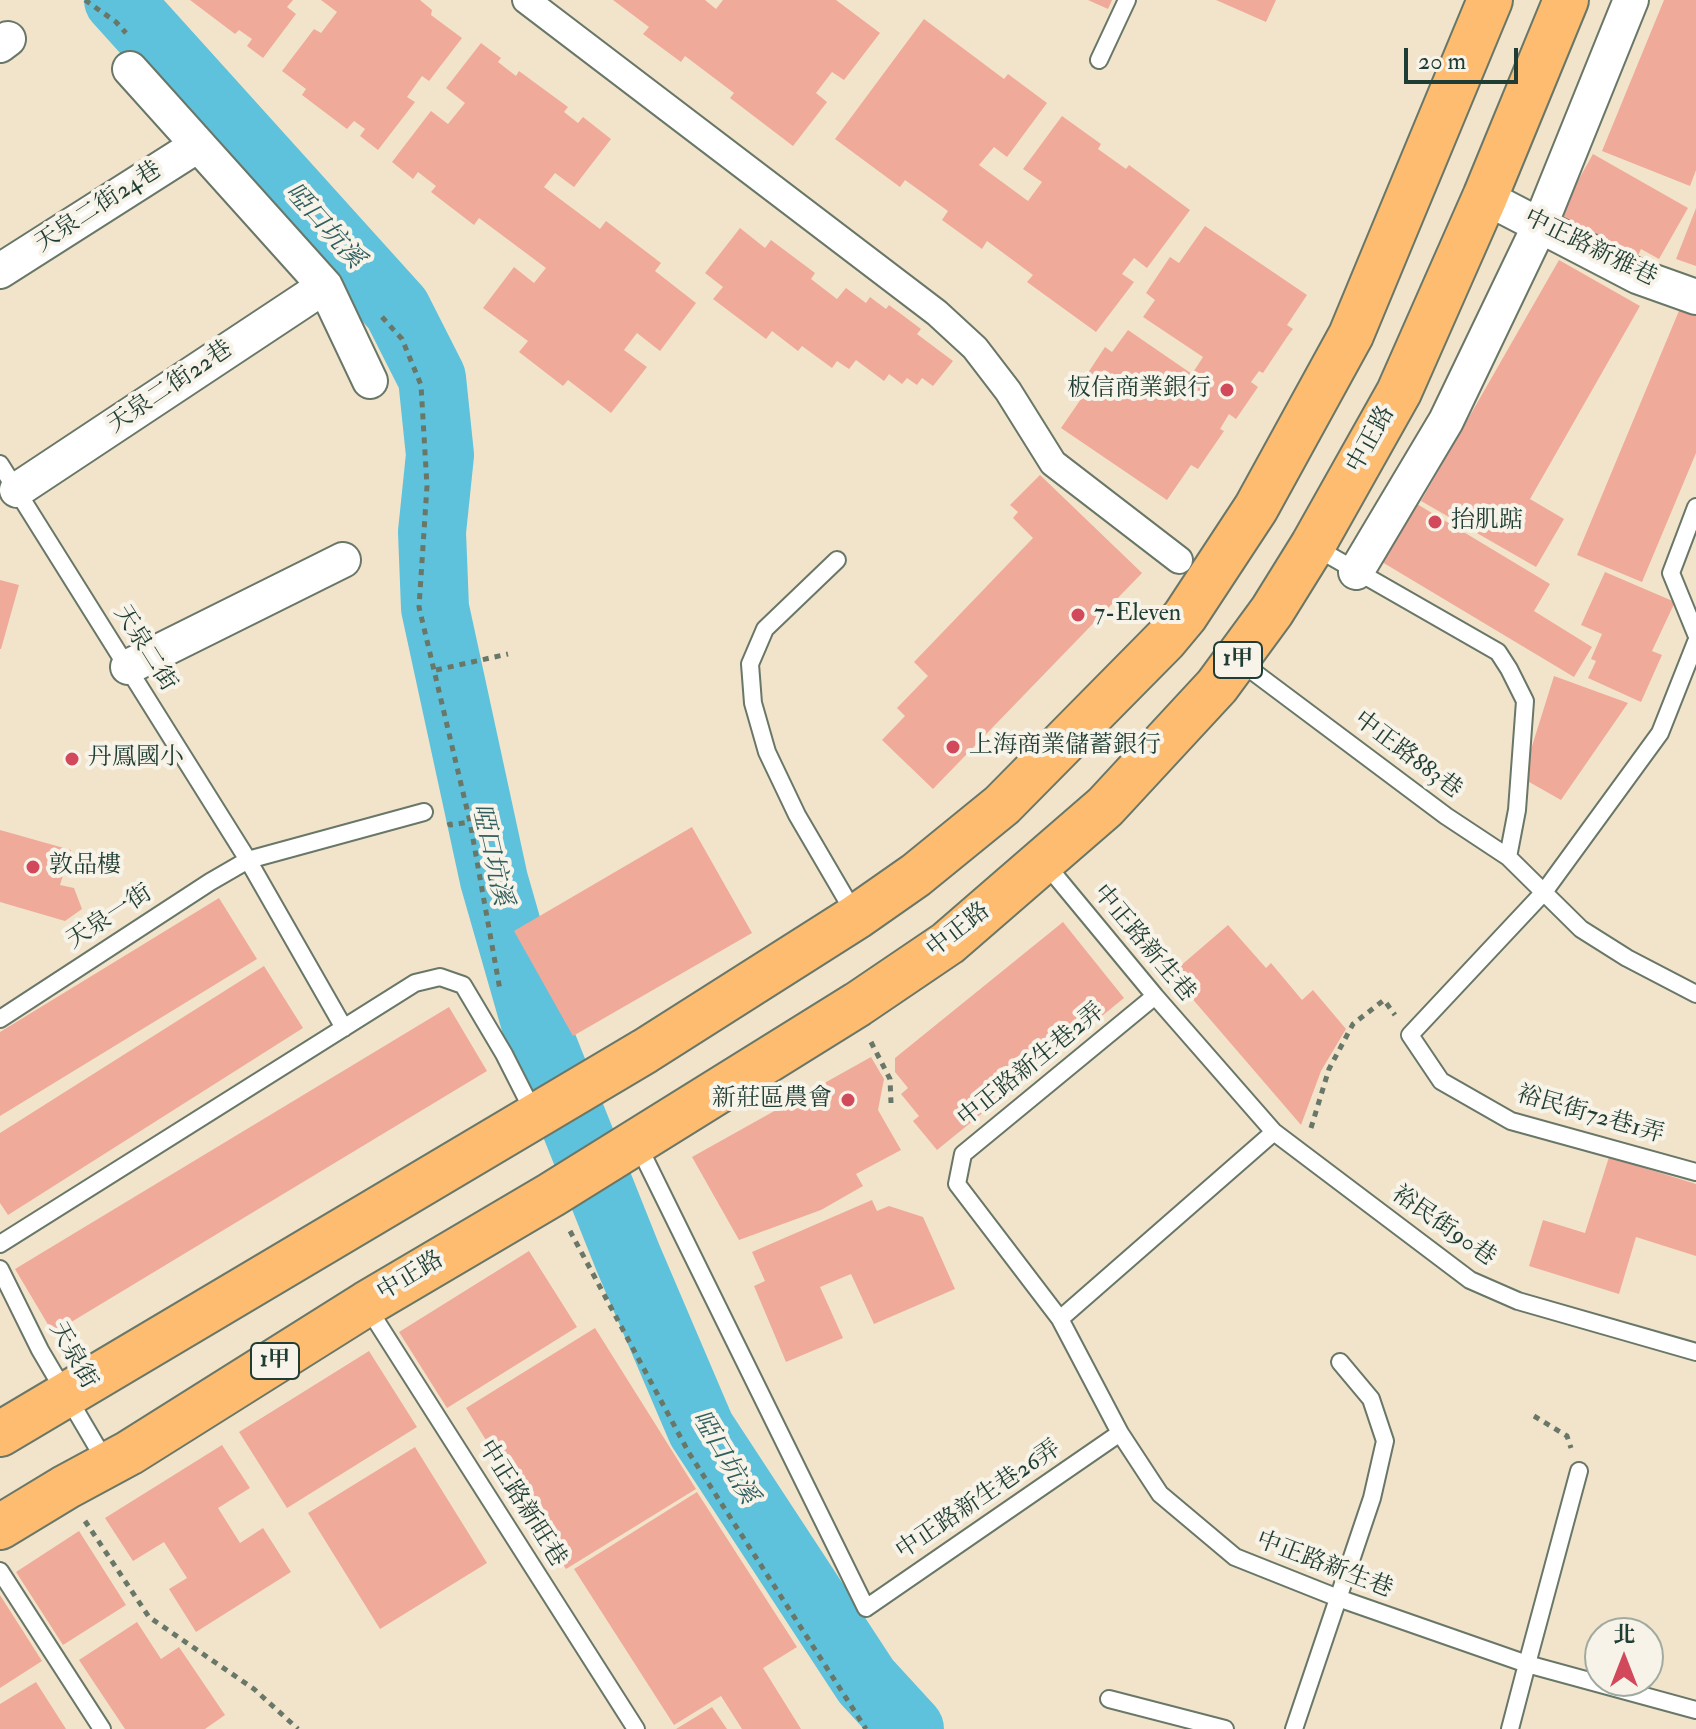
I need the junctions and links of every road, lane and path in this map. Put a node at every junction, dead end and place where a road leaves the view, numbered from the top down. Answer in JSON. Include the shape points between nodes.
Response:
{"nodes":[{"id":1,"x":85,"y":0,"type":"edge"},
{"id":2,"x":526,"y":0,"type":"edge"},
{"id":3,"x":1127,"y":0,"type":"edge"},
{"id":4,"x":1490,"y":0,"type":"edge"},
{"id":5,"x":1566,"y":0,"type":"edge"},
{"id":6,"x":1631,"y":0,"type":"edge"},
{"id":7,"x":133,"y":56,"type":"joint"},
{"id":8,"x":1099,"y":60,"type":"dead end"},
{"id":9,"x":198,"y":145,"type":"junction"},
{"id":10,"x":1485,"y":197,"type":"junction"},
{"id":11,"x":1540,"y":225,"type":"junction"},
{"id":12,"x":0,"y":271,"type":"edge"},
{"id":13,"x":325,"y":286,"type":"junction"},
{"id":14,"x":1696,"y":297,"type":"edge"},
{"id":15,"x":382,"y":315,"type":"dead end"},
{"id":16,"x":370,"y":381,"type":"dead end"},
{"id":17,"x":8,"y":477,"type":"edge"},
{"id":18,"x":1696,"y":507,"type":"edge"},
{"id":19,"x":1313,"y":545,"type":"junction"},
{"id":20,"x":343,"y":560,"type":"dead end"},
{"id":21,"x":837,"y":560,"type":"dead end"},
{"id":22,"x":1356,"y":572,"type":"junction"},
{"id":23,"x":1182,"y":585,"type":"junction"},
{"id":24,"x":1696,"y":634,"type":"edge"},
{"id":25,"x":1696,"y":642,"type":"edge"},
{"id":26,"x":508,"y":654,"type":"dead end"},
{"id":27,"x":1238,"y":660,"type":"junction"},
{"id":28,"x":128,"y":667,"type":"junction"},
{"id":29,"x":436,"y":670,"type":"junction"},
{"id":30,"x":424,"y":812,"type":"dead end"},
{"id":31,"x":1508,"y":857,"type":"junction"},
{"id":32,"x":248,"y":860,"type":"junction"},
{"id":33,"x":1043,"y":861,"type":"junction"},
{"id":34,"x":1544,"y":892,"type":"junction"},
{"id":35,"x":856,"y":917,"type":"junction"},
{"id":36,"x":1696,"y":994,"type":"edge"},
{"id":37,"x":1155,"y":996,"type":"junction"},
{"id":38,"x":502,"y":1001,"type":"dead end"},
{"id":39,"x":0,"y":1019,"type":"edge"},
{"id":40,"x":344,"y":1028,"type":"junction"},
{"id":41,"x":866,"y":1030,"type":"dead end"},
{"id":42,"x":1410,"y":1035,"type":"junction"},
{"id":43,"x":891,"y":1103,"type":"dead end"},
{"id":44,"x":536,"y":1116,"type":"junction"},
{"id":45,"x":652,"y":1132,"type":"junction"},
{"id":46,"x":1274,"y":1132,"type":"junction"},
{"id":47,"x":1306,"y":1156,"type":"junction"},
{"id":48,"x":1696,"y":1172,"type":"edge"},
{"id":49,"x":957,"y":1184,"type":"joint"},
{"id":50,"x":551,"y":1195,"type":"junction"},
{"id":51,"x":0,"y":1244,"type":"edge"},
{"id":52,"x":0,"y":1269,"type":"edge"},
{"id":53,"x":366,"y":1304,"type":"junction"},
{"id":54,"x":1060,"y":1319,"type":"junction"},
{"id":55,"x":1696,"y":1352,"type":"edge"},
{"id":56,"x":1340,"y":1362,"type":"dead end"},
{"id":57,"x":66,"y":1395,"type":"junction"},
{"id":58,"x":1534,"y":1416,"type":"dead end"},
{"id":59,"x":1120,"y":1433,"type":"junction"},
{"id":60,"x":0,"y":1434,"type":"edge"},
{"id":61,"x":107,"y":1464,"type":"junction"},
{"id":62,"x":1579,"y":1471,"type":"joint"},
{"id":63,"x":80,"y":1514,"type":"dead end"},
{"id":64,"x":0,"y":1527,"type":"edge"},
{"id":65,"x":0,"y":1571,"type":"edge"},
{"id":66,"x":1338,"y":1598,"type":"junction"},
{"id":67,"x":1527,"y":1664,"type":"junction"},
{"id":68,"x":1109,"y":1699,"type":"dead end"},
{"id":69,"x":1696,"y":1710,"type":"edge"},
{"id":70,"x":102,"y":1729,"type":"edge"},
{"id":71,"x":298,"y":1729,"type":"edge"},
{"id":72,"x":636,"y":1729,"type":"edge"},
{"id":73,"x":866,"y":1729,"type":"edge"},
{"id":74,"x":1225,"y":1729,"type":"edge"},
{"id":75,"x":1294,"y":1729,"type":"edge"},
{"id":76,"x":1510,"y":1729,"type":"edge"}],
"edges":[{"from":1,"to":7,"type":"path","via":[[116,22]]},
{"from":2,"to":23,"type":"street","via":[[937,313],[975,348],[1053,463]]},
{"from":3,"to":8,"type":"lane"},
{"from":4,"to":23,"type":"main road","via":[[1351,335],[1256,508]]},
{"from":5,"to":10,"type":"main road","name":"中正路","number":"1甲"},
{"from":6,"to":11,"type":"street"},
{"from":7,"to":9,"type":"street"},
{"from":9,"to":12,"type":"street","name":"天泉二街24巷"},
{"from":9,"to":13,"type":"street"},
{"from":10,"to":11,"type":"street","name":"中正路新雅巷"},
{"from":10,"to":19,"type":"main road","name":"中正路","number":"1甲","via":[[1399,392]]},
{"from":11,"to":14,"type":"street","name":"中正路新雅巷","via":[[1637,276]]},
{"from":11,"to":22,"type":"street","via":[[1446,421]]},
{"from":13,"to":16,"type":"street"},
{"from":13,"to":17,"type":"street","name":"天泉二街22巷"},
{"from":15,"to":29,"type":"path","via":[[402,339],[421,385],[427,486],[419,607]]},
{"from":17,"to":28,"type":"lane","name":"天泉二街"},
{"from":18,"to":24,"type":"lane","via":[[1671,573]]},
{"from":19,"to":22,"type":"lane"},
{"from":19,"to":27,"type":"main road","name":"中正路","number":"1甲"},
{"from":20,"to":28,"type":"street"},
{"from":21,"to":35,"type":"lane","via":[[765,629],[750,664],[753,703],[767,752]]},
{"from":22,"to":31,"type":"lane","via":[[1498,652],[1509,669],[1525,701]]},
{"from":23,"to":27,"type":"main road"},
{"from":23,"to":35,"type":"main road","via":[[1165,640],[1002,805]]},
{"from":25,"to":34,"type":"lane","via":[[1660,733]]},
{"from":26,"to":29,"type":"path"},
{"from":27,"to":31,"type":"lane","name":"中正路883巷"},
{"from":27,"to":33,"type":"main road","name":"中正路","number":"1甲","via":[[1105,807]]},
{"from":28,"to":32,"type":"lane","name":"天泉二街"},
{"from":29,"to":38,"type":"path"},
{"from":30,"to":32,"type":"lane","name":"天泉一街"},
{"from":31,"to":34,"type":"lane","name":"中正路883巷"},
{"from":32,"to":39,"type":"lane","name":"天泉一街"},
{"from":32,"to":40,"type":"lane","name":"天泉二街"},
{"from":33,"to":37,"type":"lane","name":"中正路新生巷"},
{"from":33,"to":45,"type":"main road","name":"中正路","number":"1甲","via":[[948,943]]},
{"from":34,"to":36,"type":"lane","name":"中正路883巷","via":[[1581,929]]},
{"from":34,"to":42,"type":"lane"},
{"from":35,"to":44,"type":"main road"},
{"from":37,"to":46,"type":"lane","name":"中正路新生巷"},
{"from":37,"to":49,"type":"lane","name":"中正路新生巷2弄","via":[[963,1154]]},
{"from":40,"to":44,"type":"lane","via":[[415,983],[440,977],[463,985]]},
{"from":40,"to":51,"type":"lane"},
{"from":41,"to":43,"type":"path","via":[[890,1079]]},
{"from":42,"to":47,"type":"path","via":[[1384,1000],[1353,1024],[1329,1069]]},
{"from":42,"to":48,"type":"lane","name":"裕民街72巷1弄","via":[[1441,1081],[1511,1121]]},
{"from":44,"to":57,"type":"main road"},
{"from":45,"to":50,"type":"main road","name":"中正路","number":"1甲"},
{"from":45,"to":59,"type":"lane","name":"中正路新生巷26弄","via":[[866,1608]]},
{"from":46,"to":47,"type":"lane","name":"裕民街90巷"},
{"from":46,"to":54,"type":"lane"},
{"from":47,"to":55,"type":"lane","name":"裕民街90巷","via":[[1470,1280],[1518,1301]]},
{"from":49,"to":54,"type":"lane","name":"中正路新生巷"},
{"from":50,"to":53,"type":"main road","name":"中正路","number":"1甲"},
{"from":50,"to":73,"type":"path","via":[[689,1453]]},
{"from":52,"to":57,"type":"lane","name":"天泉街"},
{"from":53,"to":61,"type":"main road","name":"中正路","number":"1甲"},
{"from":53,"to":72,"type":"lane","name":"中正路新旺巷"},
{"from":54,"to":59,"type":"lane","name":"中正路新生巷"},
{"from":56,"to":66,"type":"lane","via":[[1371,1399],[1385,1441]]},
{"from":57,"to":60,"type":"main road"},
{"from":57,"to":61,"type":"lane","name":"天泉街"},
{"from":58,"to":62,"type":"path","via":[[1567,1436]]},
{"from":59,"to":66,"type":"lane","name":"中正路新生巷","via":[[1160,1494],[1235,1557]]},
{"from":61,"to":64,"type":"main road","name":"中正路","number":"1甲"},
{"from":62,"to":67,"type":"lane"},
{"from":63,"to":71,"type":"path","via":[[149,1617],[254,1689]]},
{"from":65,"to":70,"type":"lane"},
{"from":66,"to":67,"type":"lane","name":"中正路新生巷"},
{"from":66,"to":75,"type":"lane"},
{"from":67,"to":69,"type":"lane","name":"中正路新生巷"},
{"from":67,"to":76,"type":"lane"},
{"from":68,"to":74,"type":"lane"}]}
